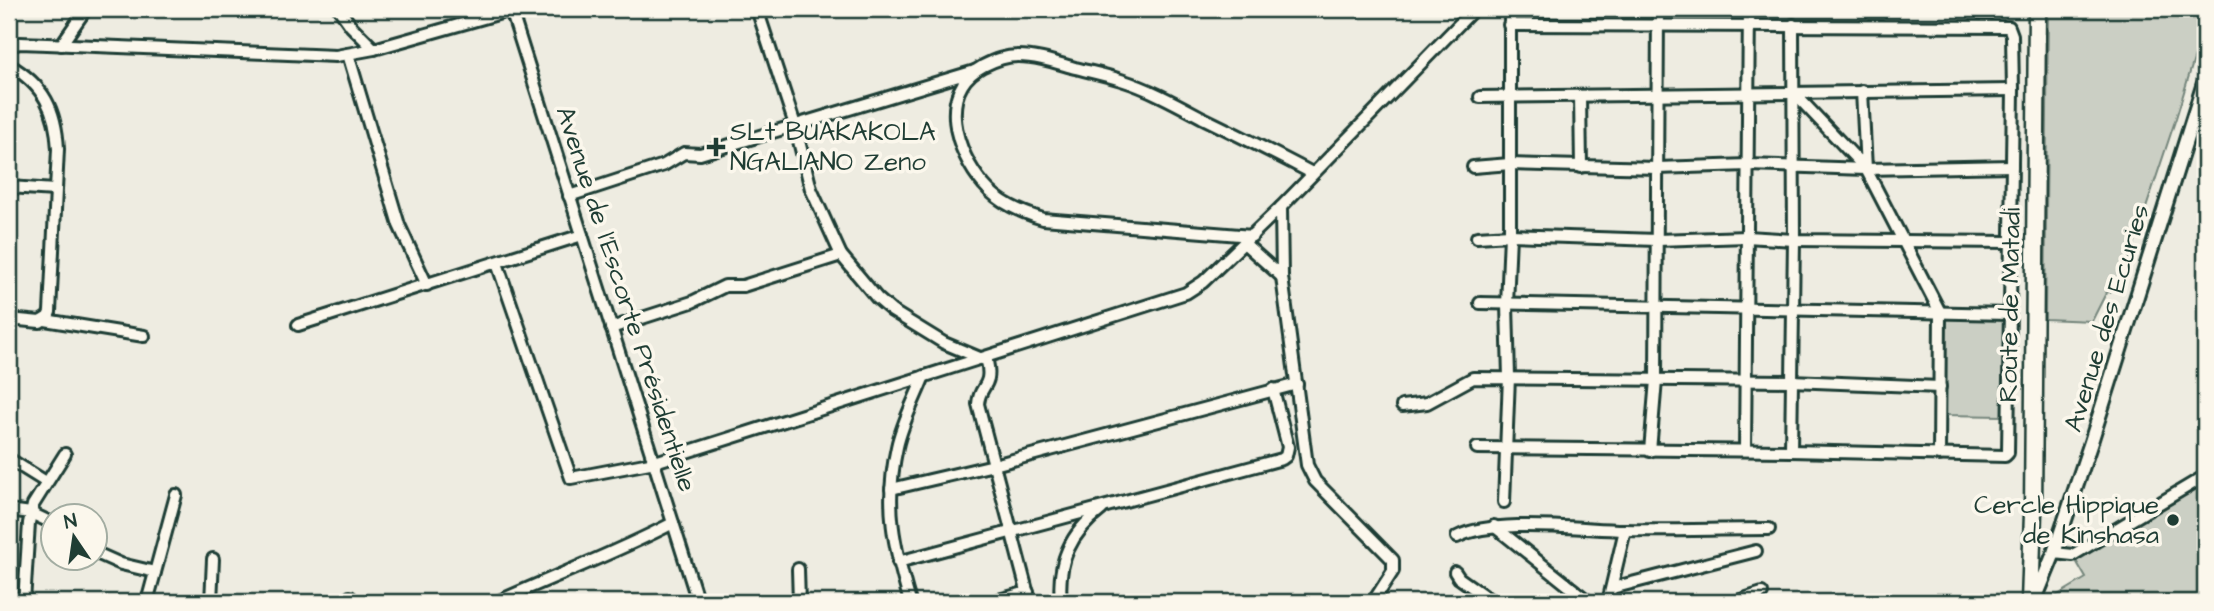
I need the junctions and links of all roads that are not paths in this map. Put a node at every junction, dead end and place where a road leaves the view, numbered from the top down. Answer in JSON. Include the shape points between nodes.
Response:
{"nodes":[{"id":1,"x":86,"y":9,"type":"edge"},
{"id":2,"x":339,"y":9,"type":"edge"},
{"id":3,"x":757,"y":9,"type":"edge"},
{"id":4,"x":1474,"y":9,"type":"edge"},
{"id":5,"x":1510,"y":9,"type":"edge"},
{"id":6,"x":1658,"y":9,"type":"edge"},
{"id":7,"x":1749,"y":9,"type":"edge"},
{"id":8,"x":2037,"y":9,"type":"edge"},
{"id":9,"x":513,"y":10,"type":"edge"},
{"id":10,"x":1509,"y":25,"type":"junction"},
{"id":11,"x":1658,"y":25,"type":"junction"},
{"id":12,"x":1749,"y":25,"type":"junction"},
{"id":13,"x":1793,"y":25,"type":"junction"},
{"id":14,"x":61,"y":45,"type":"junction"},
{"id":15,"x":9,"y":46,"type":"edge"},
{"id":16,"x":374,"y":49,"type":"junction"},
{"id":17,"x":348,"y":54,"type":"junction"},
{"id":18,"x":9,"y":65,"type":"edge"},
{"id":19,"x":975,"y":71,"type":"junction"},
{"id":20,"x":2205,"y":80,"type":"edge"},
{"id":21,"x":2013,"y":90,"type":"junction"},
{"id":22,"x":1862,"y":91,"type":"junction"},
{"id":23,"x":1793,"y":92,"type":"junction"},
{"id":24,"x":1747,"y":93,"type":"junction"},
{"id":25,"x":1656,"y":94,"type":"junction"},
{"id":26,"x":1510,"y":96,"type":"junction"},
{"id":27,"x":1580,"y":96,"type":"junction"},
{"id":28,"x":1480,"y":97,"type":"dead end"},
{"id":29,"x":795,"y":125,"type":"junction"},
{"id":30,"x":1510,"y":164,"type":"junction"},
{"id":31,"x":1748,"y":165,"type":"junction"},
{"id":32,"x":1793,"y":166,"type":"junction"},
{"id":33,"x":2012,"y":166,"type":"junction"},
{"id":34,"x":1473,"y":167,"type":"dead end"},
{"id":35,"x":1581,"y":167,"type":"junction"},
{"id":36,"x":1657,"y":168,"type":"junction"},
{"id":37,"x":1866,"y":169,"type":"junction"},
{"id":38,"x":1312,"y":173,"type":"junction"},
{"id":39,"x":9,"y":187,"type":"edge"},
{"id":40,"x":55,"y":190,"type":"junction"},
{"id":41,"x":569,"y":196,"type":"junction"},
{"id":42,"x":1281,"y":207,"type":"junction"},
{"id":43,"x":1510,"y":235,"type":"junction"},
{"id":44,"x":582,"y":236,"type":"junction"},
{"id":45,"x":1477,"y":237,"type":"dead end"},
{"id":46,"x":1747,"y":237,"type":"junction"},
{"id":47,"x":1248,"y":239,"type":"junction"},
{"id":48,"x":1657,"y":240,"type":"junction"},
{"id":49,"x":1794,"y":240,"type":"junction"},
{"id":50,"x":1904,"y":242,"type":"junction"},
{"id":51,"x":2010,"y":242,"type":"junction"},
{"id":52,"x":841,"y":255,"type":"junction"},
{"id":53,"x":497,"y":263,"type":"junction"},
{"id":54,"x":1282,"y":277,"type":"junction"},
{"id":55,"x":427,"y":285,"type":"junction"},
{"id":56,"x":1480,"y":303,"type":"dead end"},
{"id":57,"x":1507,"y":305,"type":"junction"},
{"id":58,"x":1656,"y":308,"type":"junction"},
{"id":59,"x":1747,"y":308,"type":"junction"},
{"id":60,"x":1793,"y":309,"type":"junction"},
{"id":61,"x":1940,"y":312,"type":"junction"},
{"id":62,"x":2009,"y":314,"type":"junction"},
{"id":63,"x":9,"y":319,"type":"edge"},
{"id":64,"x":45,"y":320,"type":"junction"},
{"id":65,"x":298,"y":325,"type":"dead end"},
{"id":66,"x":611,"y":328,"type":"junction"},
{"id":67,"x":144,"y":336,"type":"dead end"},
{"id":68,"x":984,"y":358,"type":"junction"},
{"id":69,"x":924,"y":376,"type":"junction"},
{"id":70,"x":1509,"y":377,"type":"junction"},
{"id":71,"x":1656,"y":380,"type":"junction"},
{"id":72,"x":1747,"y":381,"type":"junction"},
{"id":73,"x":1791,"y":382,"type":"junction"},
{"id":74,"x":1297,"y":384,"type":"junction"},
{"id":75,"x":1940,"y":387,"type":"junction"},
{"id":76,"x":1273,"y":389,"type":"junction"},
{"id":77,"x":1402,"y":406,"type":"dead end"},
{"id":78,"x":1477,"y":448,"type":"dead end"},
{"id":79,"x":1505,"y":449,"type":"junction"},
{"id":80,"x":1745,"y":450,"type":"junction"},
{"id":81,"x":1650,"y":451,"type":"junction"},
{"id":82,"x":1791,"y":451,"type":"junction"},
{"id":83,"x":65,"y":454,"type":"dead end"},
{"id":84,"x":1939,"y":455,"type":"junction"},
{"id":85,"x":9,"y":459,"type":"edge"},
{"id":86,"x":655,"y":462,"type":"junction"},
{"id":87,"x":994,"y":465,"type":"junction"},
{"id":88,"x":2205,"y":476,"type":"edge"},
{"id":89,"x":46,"y":482,"type":"junction"},
{"id":90,"x":891,"y":489,"type":"junction"},
{"id":91,"x":176,"y":495,"type":"dead end"},
{"id":92,"x":1504,"y":502,"type":"dead end"},
{"id":93,"x":1107,"y":505,"type":"junction"},
{"id":94,"x":9,"y":510,"type":"edge"},
{"id":95,"x":31,"y":513,"type":"junction"},
{"id":96,"x":38,"y":516,"type":"edge"},
{"id":97,"x":673,"y":523,"type":"junction"},
{"id":98,"x":1494,"y":526,"type":"junction"},
{"id":99,"x":1769,"y":529,"type":"dead end"},
{"id":100,"x":1011,"y":530,"type":"junction"},
{"id":101,"x":1625,"y":530,"type":"junction"},
{"id":102,"x":1457,"y":537,"type":"dead end"},
{"id":103,"x":1756,"y":551,"type":"dead end"},
{"id":104,"x":2054,"y":553,"type":"junction"},
{"id":105,"x":108,"y":558,"type":"edge"},
{"id":106,"x":213,"y":559,"type":"dead end"},
{"id":107,"x":898,"y":562,"type":"junction"},
{"id":108,"x":2031,"y":564,"type":"junction"},
{"id":109,"x":2048,"y":568,"type":"junction"},
{"id":110,"x":798,"y":569,"type":"dead end"},
{"id":111,"x":155,"y":572,"type":"junction"},
{"id":112,"x":1455,"y":572,"type":"dead end"},
{"id":113,"x":1612,"y":588,"type":"junction"},
{"id":114,"x":1762,"y":593,"type":"dead end"},
{"id":115,"x":1029,"y":597,"type":"edge"},
{"id":116,"x":1486,"y":600,"type":"edge"},
{"id":117,"x":24,"y":602,"type":"edge"},
{"id":118,"x":147,"y":602,"type":"edge"},
{"id":119,"x":211,"y":602,"type":"edge"},
{"id":120,"x":497,"y":602,"type":"edge"},
{"id":121,"x":698,"y":602,"type":"edge"},
{"id":122,"x":799,"y":602,"type":"edge"},
{"id":123,"x":910,"y":602,"type":"edge"},
{"id":124,"x":991,"y":602,"type":"edge"},
{"id":125,"x":1061,"y":602,"type":"edge"},
{"id":126,"x":1373,"y":602,"type":"edge"},
{"id":127,"x":1590,"y":602,"type":"edge"},
{"id":128,"x":1608,"y":602,"type":"edge"},
{"id":129,"x":1734,"y":602,"type":"edge"},
{"id":130,"x":2031,"y":602,"type":"edge"}],
"edges":[{"from":1,"to":14,"type":"street"},
{"from":2,"to":16,"type":"street"},
{"from":3,"to":29,"type":"street"},
{"from":4,"to":38,"type":"street"},
{"from":5,"to":10,"type":"street"},
{"from":6,"to":11,"type":"street"},
{"from":7,"to":12,"type":"street"},
{"from":8,"to":108,"type":"main road","name":"Route de Matadi"},
{"from":9,"to":16,"type":"street"},
{"from":9,"to":41,"type":"street","name":"Avenue de l'Escorte Présidentielle"},
{"from":10,"to":11,"type":"street"},
{"from":10,"to":26,"type":"street"},
{"from":11,"to":12,"type":"street"},
{"from":11,"to":25,"type":"street"},
{"from":12,"to":13,"type":"street"},
{"from":12,"to":24,"type":"street"},
{"from":13,"to":21,"type":"street","via":[[2009,27]]},
{"from":13,"to":23,"type":"street"},
{"from":14,"to":15,"type":"street"},
{"from":14,"to":17,"type":"street"},
{"from":16,"to":17,"type":"street"},
{"from":17,"to":55,"type":"street","via":[[399,225]]},
{"from":18,"to":40,"type":"street","via":[[31,79],[49,106],[57,139]]},
{"from":19,"to":29,"type":"street"},
{"from":19,"to":38,"type":"street","via":[[999,58],[1037,57],[1123,80]]},
{"from":19,"to":47,"type":"street","via":[[959,89],[954,111],[958,139],[968,163],[999,199],[1043,219]]},
{"from":20,"to":104,"type":"street","name":"Avenue des Ecuries"},
{"from":21,"to":22,"type":"street"},
{"from":21,"to":33,"type":"street"},
{"from":22,"to":23,"type":"street"},
{"from":22,"to":37,"type":"street"},
{"from":23,"to":24,"type":"street"},
{"from":23,"to":32,"type":"street"},
{"from":23,"to":37,"type":"street"},
{"from":24,"to":25,"type":"street"},
{"from":24,"to":31,"type":"street"},
{"from":25,"to":27,"type":"street"},
{"from":25,"to":36,"type":"street"},
{"from":26,"to":27,"type":"street"},
{"from":26,"to":28,"type":"street"},
{"from":26,"to":30,"type":"street"},
{"from":27,"to":35,"type":"street"},
{"from":29,"to":41,"type":"street","via":[[700,154],[684,153],[664,165]]},
{"from":29,"to":52,"type":"street","via":[[815,198]]},
{"from":30,"to":34,"type":"street"},
{"from":30,"to":35,"type":"street"},
{"from":30,"to":43,"type":"street"},
{"from":31,"to":32,"type":"street"},
{"from":31,"to":36,"type":"street"},
{"from":31,"to":46,"type":"street"},
{"from":32,"to":37,"type":"street"},
{"from":32,"to":49,"type":"street"},
{"from":33,"to":37,"type":"street"},
{"from":33,"to":51,"type":"street"},
{"from":35,"to":36,"type":"street"},
{"from":36,"to":48,"type":"street"},
{"from":37,"to":50,"type":"street"},
{"from":38,"to":42,"type":"street"},
{"from":39,"to":40,"type":"street"},
{"from":40,"to":64,"type":"street","via":[[50,312]]},
{"from":41,"to":44,"type":"street","name":"Avenue de l'Escorte Présidentielle"},
{"from":42,"to":47,"type":"street"},
{"from":42,"to":54,"type":"street"},
{"from":43,"to":45,"type":"street"},
{"from":43,"to":48,"type":"street"},
{"from":43,"to":57,"type":"street"},
{"from":44,"to":53,"type":"street"},
{"from":44,"to":66,"type":"street","name":"Avenue de l'Escorte Présidentielle"},
{"from":46,"to":48,"type":"street"},
{"from":46,"to":49,"type":"street"},
{"from":46,"to":59,"type":"street"},
{"from":47,"to":54,"type":"street"},
{"from":47,"to":68,"type":"street","via":[[1186,293]]},
{"from":48,"to":58,"type":"street"},
{"from":49,"to":50,"type":"street"},
{"from":49,"to":60,"type":"street"},
{"from":50,"to":51,"type":"street"},
{"from":50,"to":61,"type":"street"},
{"from":51,"to":62,"type":"street"},
{"from":52,"to":66,"type":"street","via":[[743,286],[725,286],[692,302]]},
{"from":52,"to":68,"type":"street","via":[[892,311],[943,343]]},
{"from":53,"to":55,"type":"street"},
{"from":53,"to":86,"type":"street","via":[[571,478]]},
{"from":54,"to":74,"type":"street"},
{"from":55,"to":65,"type":"street"},
{"from":56,"to":57,"type":"street"},
{"from":57,"to":58,"type":"street"},
{"from":57,"to":70,"type":"street"},
{"from":58,"to":59,"type":"street"},
{"from":58,"to":71,"type":"street"},
{"from":59,"to":60,"type":"street"},
{"from":59,"to":72,"type":"street"},
{"from":60,"to":61,"type":"street"},
{"from":60,"to":73,"type":"street"},
{"from":61,"to":62,"type":"street"},
{"from":61,"to":75,"type":"street"},
{"from":62,"to":84,"type":"street","via":[[2008,454]]},
{"from":63,"to":64,"type":"street"},
{"from":64,"to":67,"type":"street"},
{"from":66,"to":86,"type":"street","name":"Avenue de l'Escorte Présidentielle"},
{"from":68,"to":69,"type":"street"},
{"from":68,"to":87,"type":"street","via":[[990,378],[978,404]]},
{"from":69,"to":86,"type":"street"},
{"from":69,"to":90,"type":"street","via":[[897,447]]},
{"from":70,"to":71,"type":"street"},
{"from":70,"to":77,"type":"street","via":[[1474,378],[1427,403]]},
{"from":70,"to":79,"type":"street"},
{"from":71,"to":72,"type":"street"},
{"from":71,"to":81,"type":"street"},
{"from":72,"to":73,"type":"street"},
{"from":72,"to":80,"type":"street"},
{"from":73,"to":75,"type":"street"},
{"from":73,"to":82,"type":"street"},
{"from":74,"to":76,"type":"street"},
{"from":74,"to":126,"type":"street","via":[[1310,473],[1392,560],[1393,571]]},
{"from":75,"to":84,"type":"street"},
{"from":76,"to":87,"type":"street"},
{"from":76,"to":93,"type":"street","via":[[1288,447],[1286,456]]},
{"from":78,"to":79,"type":"street"},
{"from":79,"to":81,"type":"street"},
{"from":79,"to":92,"type":"street"},
{"from":80,"to":81,"type":"street"},
{"from":80,"to":82,"type":"street"},
{"from":82,"to":84,"type":"street"},
{"from":83,"to":89,"type":"street"},
{"from":85,"to":89,"type":"street"},
{"from":86,"to":97,"type":"street","name":"Avenue de l'Escorte Présidentielle"},
{"from":87,"to":90,"type":"street"},
{"from":87,"to":100,"type":"street"},
{"from":88,"to":104,"type":"street","via":[[2073,555]]},
{"from":89,"to":95,"type":"street"},
{"from":90,"to":107,"type":"street"},
{"from":91,"to":111,"type":"street"},
{"from":93,"to":100,"type":"street"},
{"from":93,"to":125,"type":"street","via":[[1083,525],[1067,550],[1059,579]]},
{"from":94,"to":95,"type":"street"},
{"from":95,"to":96,"type":"street"},
{"from":95,"to":117,"type":"street"},
{"from":97,"to":120,"type":"street"},
{"from":97,"to":121,"type":"street","name":"Avenue de l'Escorte Présidentielle"},
{"from":98,"to":101,"type":"street"},
{"from":98,"to":102,"type":"street"},
{"from":98,"to":127,"type":"street"},
{"from":99,"to":101,"type":"street"},
{"from":100,"to":107,"type":"street"},
{"from":100,"to":115,"type":"street"},
{"from":101,"to":113,"type":"street"},
{"from":103,"to":113,"type":"street"},
{"from":104,"to":109,"type":"street","name":"Avenue des Ecuries"},
{"from":105,"to":111,"type":"street"},
{"from":106,"to":119,"type":"street"},
{"from":107,"to":123,"type":"street"},
{"from":108,"to":109,"type":"street"},
{"from":108,"to":130,"type":"main road","name":"Route de Matadi"},
{"from":109,"to":130,"type":"street","name":"Avenue des Ecuries"},
{"from":110,"to":122,"type":"street"},
{"from":111,"to":118,"type":"street"},
{"from":112,"to":116,"type":"street"},
{"from":113,"to":128,"type":"street"},
{"from":114,"to":129,"type":"street"},
{"from":115,"to":124,"type":"street"}]}
